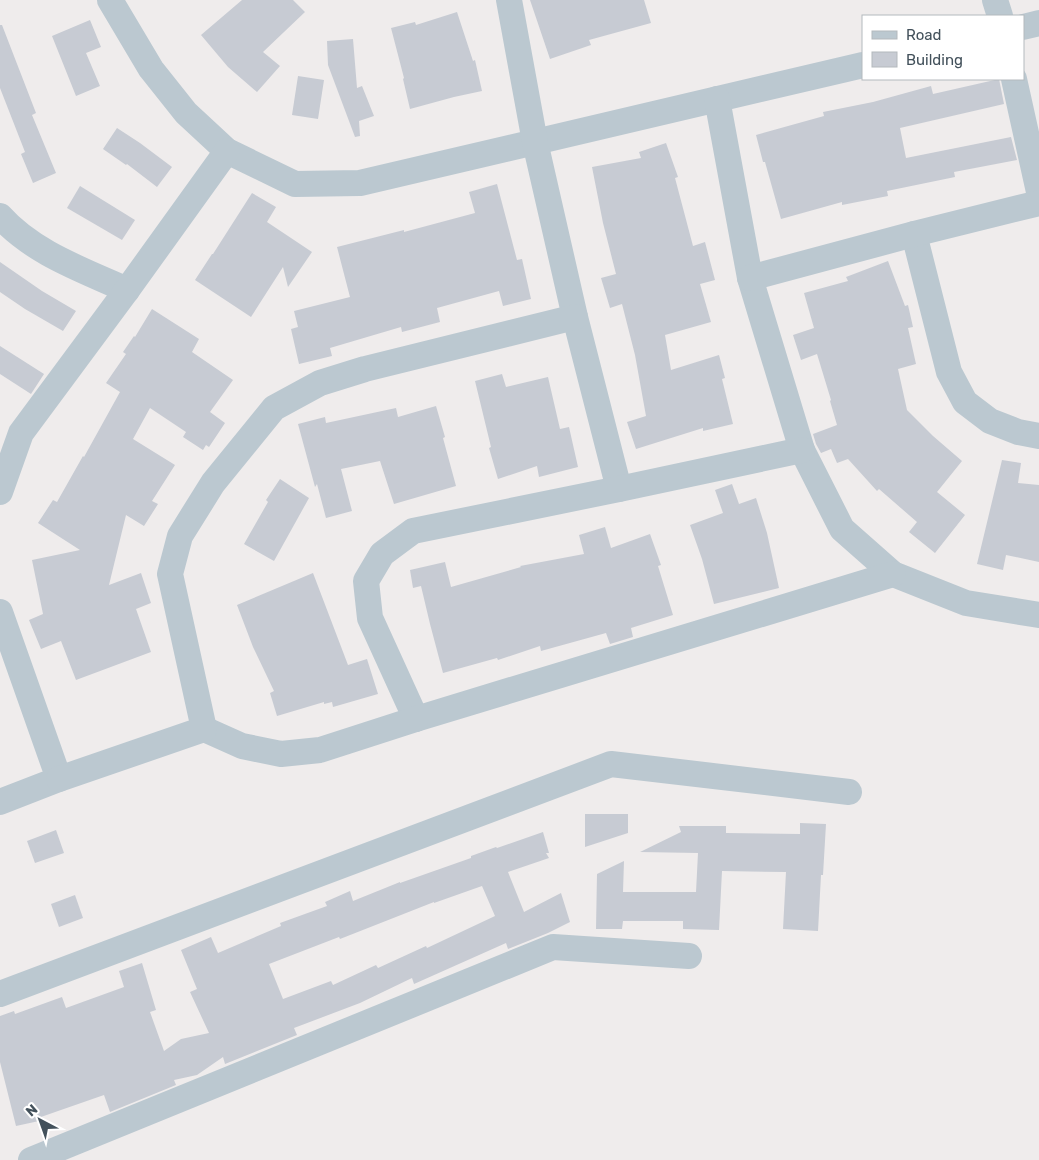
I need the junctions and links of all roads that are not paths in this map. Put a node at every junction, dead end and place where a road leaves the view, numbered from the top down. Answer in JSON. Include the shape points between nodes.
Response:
{"nodes":[{"id":1,"x":110,"y":0,"type":"edge"},
{"id":2,"x":508,"y":0,"type":"edge"},
{"id":3,"x":995,"y":0,"type":"edge"},
{"id":4,"x":1000,"y":15,"type":"edge"},
{"id":5,"x":1039,"y":22,"type":"edge"},
{"id":6,"x":1024,"y":27,"type":"edge"},
{"id":7,"x":862,"y":65,"type":"edge"},
{"id":8,"x":1014,"y":80,"type":"edge"},
{"id":9,"x":717,"y":99,"type":"junction"},
{"id":10,"x":535,"y":142,"type":"junction"},
{"id":11,"x":227,"y":151,"type":"junction"},
{"id":12,"x":1039,"y":192,"type":"edge"},
{"id":13,"x":1039,"y":203,"type":"edge"},
{"id":14,"x":0,"y":216,"type":"edge"},
{"id":15,"x":914,"y":234,"type":"junction"},
{"id":16,"x":750,"y":278,"type":"junction"},
{"id":17,"x":127,"y":290,"type":"junction"},
{"id":18,"x":575,"y":317,"type":"junction"},
{"id":19,"x":10,"y":428,"type":"edge"},
{"id":20,"x":1039,"y":436,"type":"edge"},
{"id":21,"x":802,"y":450,"type":"junction"},
{"id":22,"x":618,"y":489,"type":"junction"},
{"id":23,"x":0,"y":492,"type":"edge"},
{"id":24,"x":893,"y":574,"type":"junction"},
{"id":25,"x":0,"y":612,"type":"edge"},
{"id":26,"x":1039,"y":615,"type":"edge"},
{"id":27,"x":416,"y":719,"type":"junction"},
{"id":28,"x":204,"y":729,"type":"junction"},
{"id":29,"x":59,"y":779,"type":"junction"},
{"id":30,"x":849,"y":792,"type":"dead end"},
{"id":31,"x":0,"y":802,"type":"edge"},
{"id":32,"x":689,"y":956,"type":"dead end"},
{"id":33,"x":0,"y":994,"type":"edge"},
{"id":34,"x":31,"y":1160,"type":"edge"}],
"edges":[{"from":1,"to":11,"type":"street","via":[[151,69],[186,113]]},
{"from":2,"to":10,"type":"street"},
{"from":3,"to":4,"type":"street"},
{"from":5,"to":6,"type":"street"},
{"from":7,"to":9,"type":"street"},
{"from":8,"to":12,"type":"street"},
{"from":9,"to":10,"type":"street"},
{"from":9,"to":16,"type":"street"},
{"from":10,"to":11,"type":"street","via":[[360,183],[295,184]]},
{"from":10,"to":18,"type":"street"},
{"from":11,"to":17,"type":"street"},
{"from":13,"to":15,"type":"street"},
{"from":14,"to":17,"type":"street","via":[[44,252]]},
{"from":15,"to":16,"type":"street"},
{"from":15,"to":20,"type":"street","via":[[949,372],[965,402],[990,421]]},
{"from":16,"to":21,"type":"street"},
{"from":17,"to":19,"type":"street"},
{"from":18,"to":22,"type":"street"},
{"from":18,"to":28,"type":"street","via":[[356,372],[320,383],[274,408],[213,484],[180,536],[170,574]]},
{"from":19,"to":23,"type":"street"},
{"from":21,"to":22,"type":"street"},
{"from":21,"to":24,"type":"street","via":[[842,529]]},
{"from":22,"to":27,"type":"street","via":[[413,531],[382,554],[366,582],[370,618]]},
{"from":24,"to":26,"type":"street","via":[[966,603]]},
{"from":24,"to":27,"type":"street"},
{"from":25,"to":29,"type":"street"},
{"from":27,"to":28,"type":"street","via":[[320,750],[281,754],[242,746]]},
{"from":28,"to":29,"type":"street"},
{"from":29,"to":31,"type":"street"},
{"from":30,"to":33,"type":"street","via":[[612,764]]},
{"from":32,"to":34,"type":"street","via":[[553,946]]}]}
